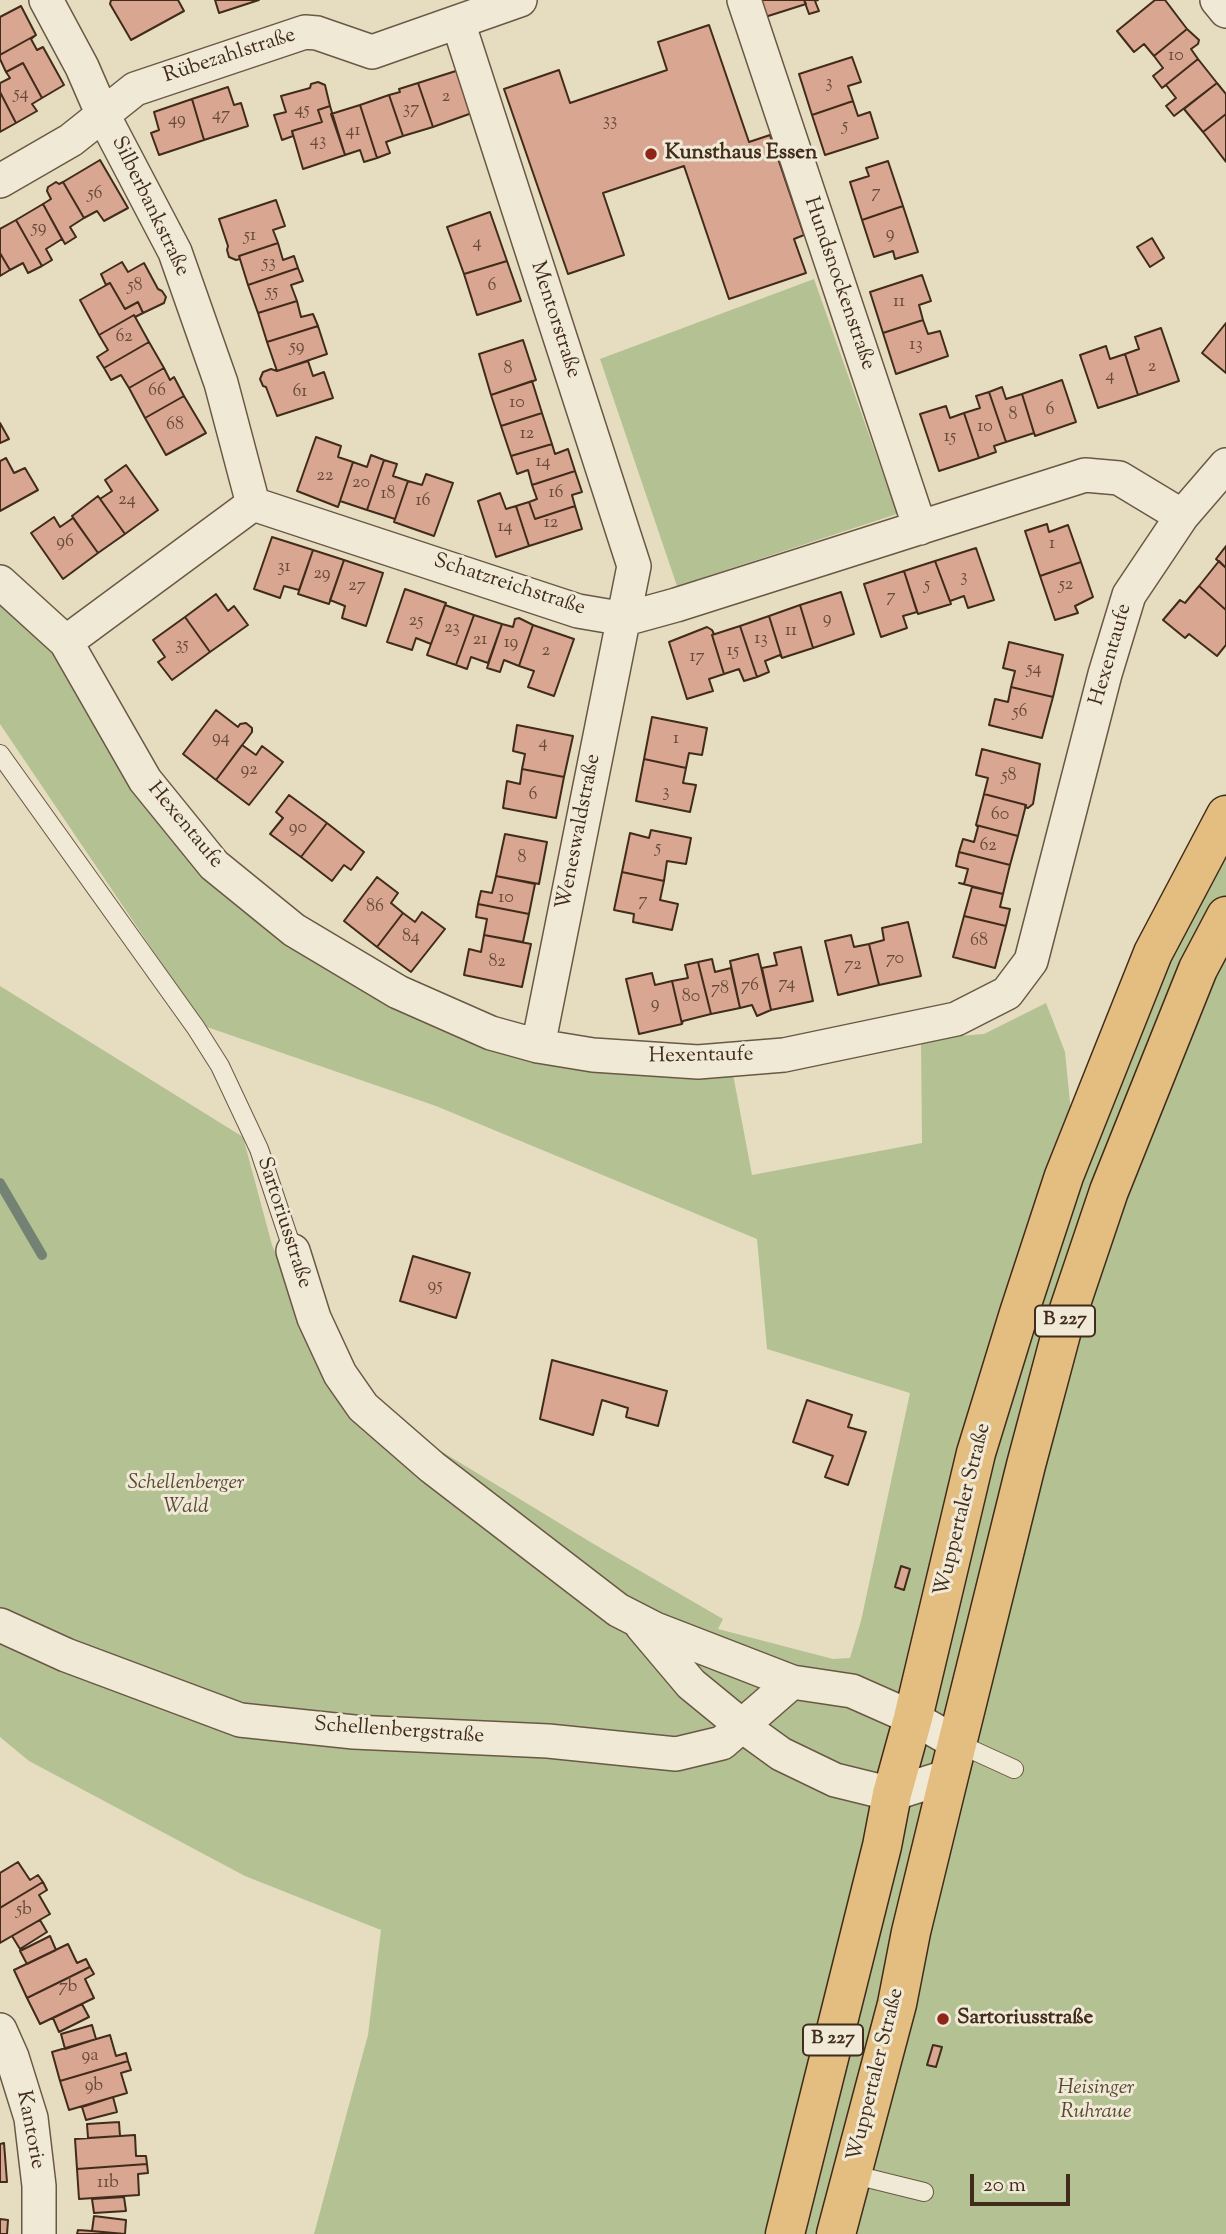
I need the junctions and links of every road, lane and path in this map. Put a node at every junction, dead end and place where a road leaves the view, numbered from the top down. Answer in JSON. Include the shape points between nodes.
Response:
{"nodes":[{"id":1,"x":46,"y":0,"type":"edge"},
{"id":2,"x":520,"y":0,"type":"edge"},
{"id":3,"x":744,"y":0,"type":"edge"},
{"id":4,"x":1217,"y":0,"type":"edge"},
{"id":5,"x":1226,"y":11,"type":"edge"},
{"id":6,"x":457,"y":22,"type":"junction"},
{"id":7,"x":102,"y":113,"type":"junction"},
{"id":8,"x":0,"y":181,"type":"edge"},
{"id":9,"x":1226,"y":466,"type":"edge"},
{"id":10,"x":253,"y":504,"type":"junction"},
{"id":11,"x":1182,"y":516,"type":"junction"},
{"id":12,"x":920,"y":528,"type":"junction"},
{"id":13,"x":0,"y":582,"type":"edge"},
{"id":14,"x":625,"y":619,"type":"junction"},
{"id":15,"x":66,"y":642,"type":"junction"},
{"id":16,"x":0,"y":754,"type":"edge"},
{"id":17,"x":1226,"y":814,"type":"edge"},
{"id":18,"x":1226,"y":916,"type":"edge"},
{"id":19,"x":538,"y":1046,"type":"junction"},
{"id":20,"x":293,"y":1251,"type":"joint"},
{"id":21,"x":638,"y":1622,"type":"junction"},
{"id":22,"x":0,"y":1625,"type":"edge"},
{"id":23,"x":792,"y":1682,"type":"junction"},
{"id":24,"x":913,"y":1718,"type":"junction"},
{"id":25,"x":741,"y":1725,"type":"junction"},
{"id":26,"x":953,"y":1759,"type":"junction"},
{"id":27,"x":1014,"y":1769,"type":"dead end"},
{"id":28,"x":892,"y":1794,"type":"junction"},
{"id":29,"x":0,"y":2029,"type":"edge"},
{"id":30,"x":851,"y":2174,"type":"junction"},
{"id":31,"x":924,"y":2192,"type":"dead end"},
{"id":32,"x":39,"y":2234,"type":"edge"},
{"id":33,"x":785,"y":2234,"type":"edge"},
{"id":34,"x":836,"y":2234,"type":"edge"}],
"edges":[{"from":1,"to":7,"type":"street","name":"Silberbankstraße"},
{"from":2,"to":6,"type":"street","name":"Rübezahlstraße"},
{"from":3,"to":12,"type":"street","name":"Hundsnockenstraße"},
{"from":4,"to":5,"type":"street"},
{"from":6,"to":7,"type":"street","name":"Rübezahlstraße","via":[[372,52],[305,32],[135,89]]},
{"from":6,"to":14,"type":"street","name":"Mentorstraße","via":[[634,566]]},
{"from":7,"to":8,"type":"street","name":"Rübezahlstraße","via":[[71,140]]},
{"from":7,"to":10,"type":"street","name":"Silberbankstraße","via":[[175,252],[221,383]]},
{"from":9,"to":11,"type":"street","name":"Hexentaufe"},
{"from":10,"to":14,"type":"street","name":"Schatzreichstraße","via":[[579,611]]},
{"from":10,"to":15,"type":"street"},
{"from":11,"to":12,"type":"street","name":"Schatzreichstraße","via":[[1119,478],[1085,475]]},
{"from":11,"to":19,"type":"street","name":"Hexentaufe","via":[[1129,595],[1031,961],[1007,993],[956,1019],[784,1055],[698,1062]]},
{"from":12,"to":14,"type":"street","name":"Schatzreichstraße"},
{"from":13,"to":15,"type":"street","name":"Hexentaufe"},
{"from":14,"to":19,"type":"street","name":"Weneswaldstraße"},
{"from":15,"to":19,"type":"street","name":"Hexentaufe","via":[[145,780],[214,864],[294,930],[398,992],[491,1032]]},
{"from":16,"to":20,"type":"lane","name":"Sartoriusstraße","via":[[219,1066],[259,1149]]},
{"from":17,"to":24,"type":"main road","name":"Wuppertaler Straße","number":"B 227","via":[[1153,953],[1063,1176],[976,1453]]},
{"from":18,"to":26,"type":"main road","name":"Wuppertaler Straße","number":"B 227","via":[[1198,969],[1109,1191],[1062,1330]]},
{"from":20,"to":21,"type":"street","name":"Sartoriusstraße","via":[[314,1318],[340,1374],[363,1407],[432,1467]]},
{"from":21,"to":23,"type":"street","name":"Sartoriusstraße"},
{"from":21,"to":25,"type":"street","name":"Sartoriusstraße","via":[[691,1684]]},
{"from":22,"to":25,"type":"street","name":"Schellenbergstraße","via":[[66,1655],[240,1720],[676,1754],[722,1743]]},
{"from":23,"to":24,"type":"street","name":"Sartoriusstraße","via":[[852,1691]]},
{"from":23,"to":25,"type":"street","name":"Schellenbergstraße"},
{"from":24,"to":26,"type":"street","name":"Sartoriusstraße"},
{"from":24,"to":28,"type":"main road","name":"Wuppertaler Straße","number":"B 227"},
{"from":25,"to":28,"type":"street","name":"Sartoriusstraße","via":[[782,1754],[835,1780]]},
{"from":26,"to":27,"type":"lane"},
{"from":26,"to":28,"type":"street"},
{"from":26,"to":30,"type":"main road","name":"Wuppertaler Straße","number":"B 227","via":[[897,2004]]},
{"from":28,"to":33,"type":"main road","name":"Wuppertaler Straße","number":"B 227"},
{"from":29,"to":32,"type":"street","name":"Kantorie","via":[[31,2118]]},
{"from":30,"to":31,"type":"lane"},
{"from":30,"to":34,"type":"main road","name":"Wuppertaler Straße","number":"B 227"}]}
